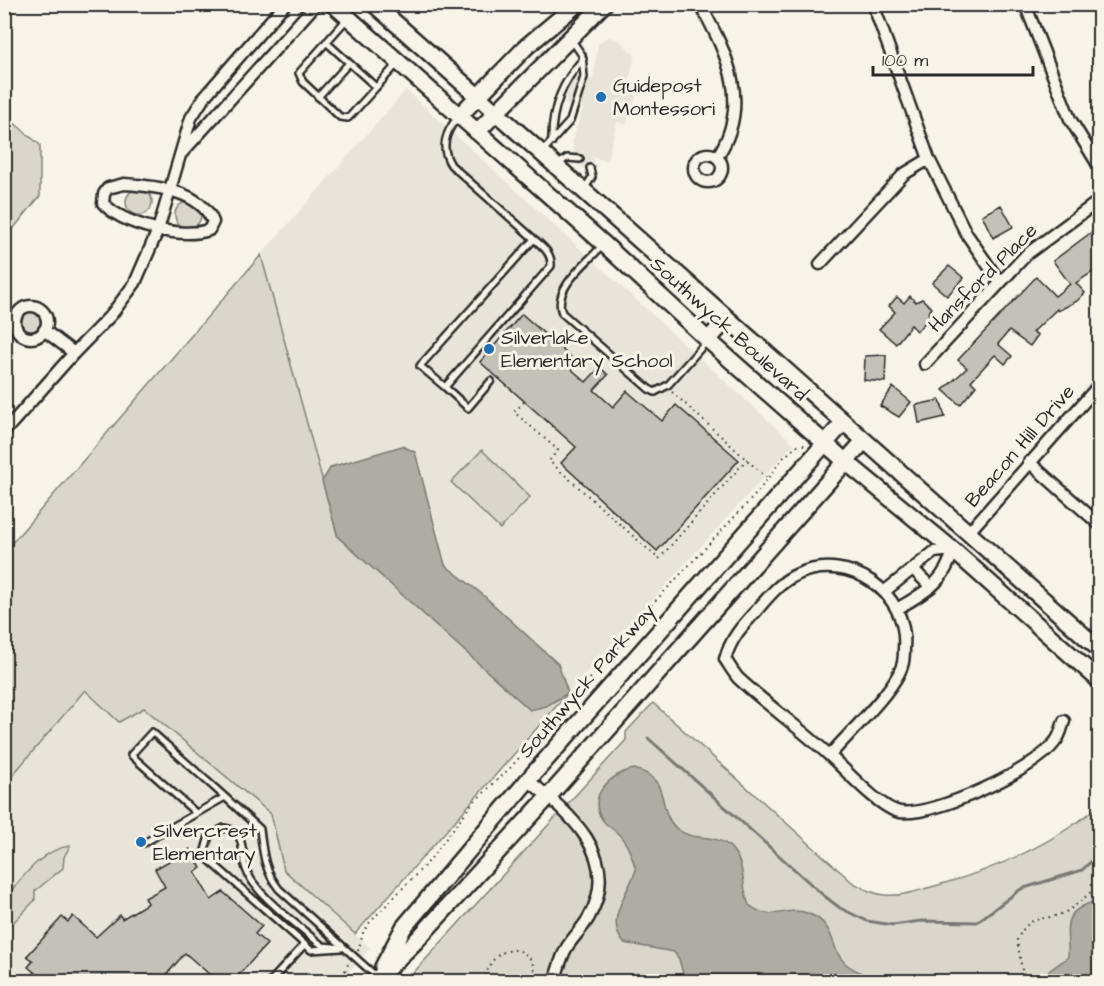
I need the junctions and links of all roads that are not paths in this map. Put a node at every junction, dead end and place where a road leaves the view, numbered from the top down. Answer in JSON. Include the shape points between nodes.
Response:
{"nodes":[{"id":1,"x":285,"y":4,"type":"edge"},
{"id":2,"x":316,"y":4,"type":"edge"},
{"id":3,"x":333,"y":4,"type":"edge"},
{"id":4,"x":374,"y":4,"type":"edge"},
{"id":5,"x":577,"y":4,"type":"edge"},
{"id":6,"x":604,"y":4,"type":"edge"},
{"id":7,"x":700,"y":4,"type":"edge"},
{"id":8,"x":873,"y":4,"type":"edge"},
{"id":9,"x":1025,"y":4,"type":"edge"},
{"id":10,"x":348,"y":17,"type":"junction"},
{"id":11,"x":570,"y":38,"type":"junction"},
{"id":12,"x":326,"y":42,"type":"junction"},
{"id":13,"x":247,"y":48,"type":"junction"},
{"id":14,"x":583,"y":59,"type":"junction"},
{"id":15,"x":264,"y":62,"type":"junction"},
{"id":16,"x":349,"y":63,"type":"junction"},
{"id":17,"x":398,"y":63,"type":"junction"},
{"id":18,"x":376,"y":87,"type":"junction"},
{"id":19,"x":478,"y":96,"type":"junction"},
{"id":20,"x":318,"y":97,"type":"junction"},
{"id":21,"x":495,"y":113,"type":"junction"},
{"id":22,"x":459,"y":116,"type":"junction"},
{"id":23,"x":477,"y":132,"type":"junction"},
{"id":24,"x":552,"y":142,"type":"junction"},
{"id":25,"x":540,"y":154,"type":"junction"},
{"id":26,"x":178,"y":157,"type":"junction"},
{"id":27,"x":717,"y":158,"type":"dead end"},
{"id":28,"x":580,"y":159,"type":"dead end"},
{"id":29,"x":930,"y":159,"type":"junction"},
{"id":30,"x":555,"y":167,"type":"junction"},
{"id":31,"x":590,"y":168,"type":"dead end"},
{"id":32,"x":1100,"y":168,"type":"edge"},
{"id":33,"x":170,"y":189,"type":"junction"},
{"id":34,"x":582,"y":192,"type":"junction"},
{"id":35,"x":1100,"y":200,"type":"edge"},
{"id":36,"x":621,"y":226,"type":"junction"},
{"id":37,"x":158,"y":230,"type":"junction"},
{"id":38,"x":534,"y":239,"type":"junction"},
{"id":39,"x":604,"y":244,"type":"junction"},
{"id":40,"x":820,"y":264,"type":"dead end"},
{"id":41,"x":999,"y":281,"type":"junction"},
{"id":42,"x":727,"y":319,"type":"junction"},
{"id":43,"x":44,"y":330,"type":"dead end"},
{"id":44,"x":708,"y":340,"type":"junction"},
{"id":45,"x":74,"y":353,"type":"junction"},
{"id":46,"x":925,"y":364,"type":"dead end"},
{"id":47,"x":491,"y":381,"type":"dead end"},
{"id":48,"x":1100,"y":384,"type":"edge"},
{"id":49,"x":445,"y":387,"type":"junction"},
{"id":50,"x":843,"y":423,"type":"junction"},
{"id":51,"x":4,"y":432,"type":"edge"},
{"id":52,"x":864,"y":441,"type":"junction"},
{"id":53,"x":825,"y":443,"type":"junction"},
{"id":54,"x":845,"y":461,"type":"junction"},
{"id":55,"x":1029,"y":462,"type":"junction"},
{"id":56,"x":1100,"y":525,"type":"edge"},
{"id":57,"x":968,"y":532,"type":"junction"},
{"id":58,"x":953,"y":550,"type":"junction"},
{"id":59,"x":913,"y":569,"type":"junction"},
{"id":60,"x":931,"y":587,"type":"junction"},
{"id":61,"x":885,"y":591,"type":"junction"},
{"id":62,"x":897,"y":609,"type":"junction"},
{"id":63,"x":676,"y":610,"type":"junction"},
{"id":64,"x":697,"y":629,"type":"junction"},
{"id":65,"x":1100,"y":650,"type":"edge"},
{"id":66,"x":1100,"y":681,"type":"edge"},
{"id":67,"x":1064,"y":721,"type":"dead end"},
{"id":68,"x":830,"y":755,"type":"junction"},
{"id":69,"x":528,"y":780,"type":"junction"},
{"id":70,"x":549,"y":796,"type":"junction"},
{"id":71,"x":225,"y":797,"type":"junction"},
{"id":72,"x":196,"y":813,"type":"junction"},
{"id":73,"x":144,"y":843,"type":"dead end"},
{"id":74,"x":304,"y":945,"type":"junction"},
{"id":75,"x":342,"y":948,"type":"junction"},
{"id":76,"x":375,"y":980,"type":"edge"},
{"id":77,"x":270,"y":981,"type":"edge"},
{"id":78,"x":554,"y":981,"type":"edge"}],
"edges":[{"from":1,"to":13,"type":"street"},
{"from":2,"to":15,"type":"street"},
{"from":3,"to":10,"type":"street","name":"Southwyck Boulevard"},
{"from":4,"to":19,"type":"street","name":"Southwyck Boulevard"},
{"from":5,"to":19,"type":"street","via":[[527,46]]},
{"from":6,"to":11,"type":"street"},
{"from":7,"to":27,"type":"street","via":[[734,84],[734,123]]},
{"from":8,"to":29,"type":"street"},
{"from":9,"to":32,"type":"street","via":[[1070,119]]},
{"from":10,"to":12,"type":"lane"},
{"from":10,"to":17,"type":"street","name":"Southwyck Boulevard"},
{"from":11,"to":14,"type":"lane"},
{"from":11,"to":21,"type":"street"},
{"from":12,"to":16,"type":"lane"},
{"from":12,"to":20,"type":"lane","via":[[299,73]]},
{"from":13,"to":15,"type":"street"},
{"from":13,"to":26,"type":"street","via":[[191,118]]},
{"from":14,"to":24,"type":"lane","via":[[564,83],[552,126]]},
{"from":14,"to":24,"type":"lane","via":[[584,77],[574,112]]},
{"from":15,"to":26,"type":"street"},
{"from":16,"to":18,"type":"lane"},
{"from":16,"to":20,"type":"lane"},
{"from":17,"to":18,"type":"lane"},
{"from":17,"to":22,"type":"street","name":"Southwyck Boulevard"},
{"from":18,"to":20,"type":"lane","via":[[344,118]]},
{"from":19,"to":21,"type":"street","name":"Southwyck Boulevard"},
{"from":19,"to":22,"type":"street"},
{"from":21,"to":23,"type":"street"},
{"from":21,"to":25,"type":"street","name":"Southwyck Boulevard"},
{"from":22,"to":23,"type":"street","name":"Southwyck Boulevard"},
{"from":22,"to":38,"type":"lane","via":[[444,143],[451,165]]},
{"from":23,"to":39,"type":"street","name":"Southwyck Boulevard"},
{"from":24,"to":25,"type":"lane"},
{"from":25,"to":30,"type":"street","name":"Southwyck Boulevard"},
{"from":26,"to":33,"type":"street"},
{"from":28,"to":30,"type":"lane","via":[[567,158]]},
{"from":29,"to":40,"type":"street","via":[[904,174]]},
{"from":29,"to":41,"type":"street","via":[[966,233]]},
{"from":30,"to":34,"type":"street","name":"Southwyck Boulevard"},
{"from":31,"to":34,"type":"lane","via":[[591,181]]},
{"from":33,"to":37,"type":"street"},
{"from":33,"to":37,"type":"street","via":[[200,204],[209,211],[213,222],[209,230],[198,233]]},
{"from":33,"to":37,"type":"street","via":[[124,184],[113,185],[104,194],[103,203],[109,210]]},
{"from":34,"to":36,"type":"street","name":"Southwyck Boulevard"},
{"from":35,"to":41,"type":"street","name":"Hansford Place","via":[[1055,231]]},
{"from":36,"to":39,"type":"street"},
{"from":36,"to":42,"type":"street","name":"Southwyck Boulevard"},
{"from":37,"to":45,"type":"street","via":[[135,283]]},
{"from":38,"to":49,"type":"lane","via":[[549,254],[548,273]]},
{"from":38,"to":49,"type":"lane","via":[[420,366]]},
{"from":39,"to":44,"type":"street","name":"Southwyck Boulevard"},
{"from":39,"to":44,"type":"lane","via":[[561,291],[562,313],[655,392],[666,386]]},
{"from":41,"to":46,"type":"street","name":"Hansford Place"},
{"from":42,"to":44,"type":"street"},
{"from":42,"to":50,"type":"street","name":"Southwyck Boulevard"},
{"from":43,"to":45,"type":"street"},
{"from":44,"to":53,"type":"street","name":"Southwyck Boulevard"},
{"from":45,"to":51,"type":"street"},
{"from":47,"to":49,"type":"lane","via":[[468,408]]},
{"from":48,"to":55,"type":"street","name":"Beacon Hill Drive"},
{"from":50,"to":52,"type":"street","name":"Southwyck Boulevard"},
{"from":50,"to":53,"type":"street","name":"Southwyck Parkway"},
{"from":52,"to":54,"type":"street"},
{"from":52,"to":57,"type":"street","name":"Southwyck Boulevard"},
{"from":53,"to":54,"type":"street","name":"Southwyck Boulevard"},
{"from":53,"to":63,"type":"street","name":"Southwyck Parkway"},
{"from":54,"to":58,"type":"street","name":"Southwyck Boulevard"},
{"from":54,"to":64,"type":"street"},
{"from":55,"to":56,"type":"street"},
{"from":55,"to":57,"type":"street","name":"Beacon Hill Drive"},
{"from":57,"to":58,"type":"street"},
{"from":57,"to":65,"type":"street","name":"Southwyck Boulevard"},
{"from":58,"to":59,"type":"street","via":[[934,552]]},
{"from":58,"to":60,"type":"street","via":[[948,569]]},
{"from":58,"to":66,"type":"street","name":"Southwyck Boulevard"},
{"from":59,"to":60,"type":"street"},
{"from":59,"to":61,"type":"street"},
{"from":60,"to":62,"type":"street"},
{"from":61,"to":62,"type":"street"},
{"from":61,"to":68,"type":"street","via":[[861,574],[827,567],[797,574],[774,591],[730,639],[725,659],[737,676]]},
{"from":62,"to":68,"type":"street","via":[[905,635],[903,666]]},
{"from":63,"to":64,"type":"street"},
{"from":63,"to":69,"type":"street","name":"Southwyck Parkway"},
{"from":64,"to":70,"type":"street"},
{"from":67,"to":68,"type":"street","via":[[1056,742],[1036,759],[982,790],[925,811],[898,812],[868,793]]},
{"from":69,"to":70,"type":"street"},
{"from":69,"to":76,"type":"street","name":"Southwyck Parkway","via":[[404,927]]},
{"from":70,"to":76,"type":"street"},
{"from":70,"to":78,"type":"street","via":[[586,834],[597,867],[598,885],[589,918],[567,948]]},
{"from":71,"to":72,"type":"lane"},
{"from":71,"to":72,"type":"lane","via":[[152,732],[131,755]]},
{"from":71,"to":75,"type":"lane","via":[[260,829],[263,860],[279,890]]},
{"from":72,"to":73,"type":"lane"},
{"from":74,"to":75,"type":"lane","via":[[311,950]]},
{"from":74,"to":75,"type":"lane","via":[[208,859],[205,844],[213,832],[224,828],[236,832],[246,869],[263,894],[323,946]]},
{"from":74,"to":77,"type":"lane"},
{"from":75,"to":76,"type":"lane"}]}
